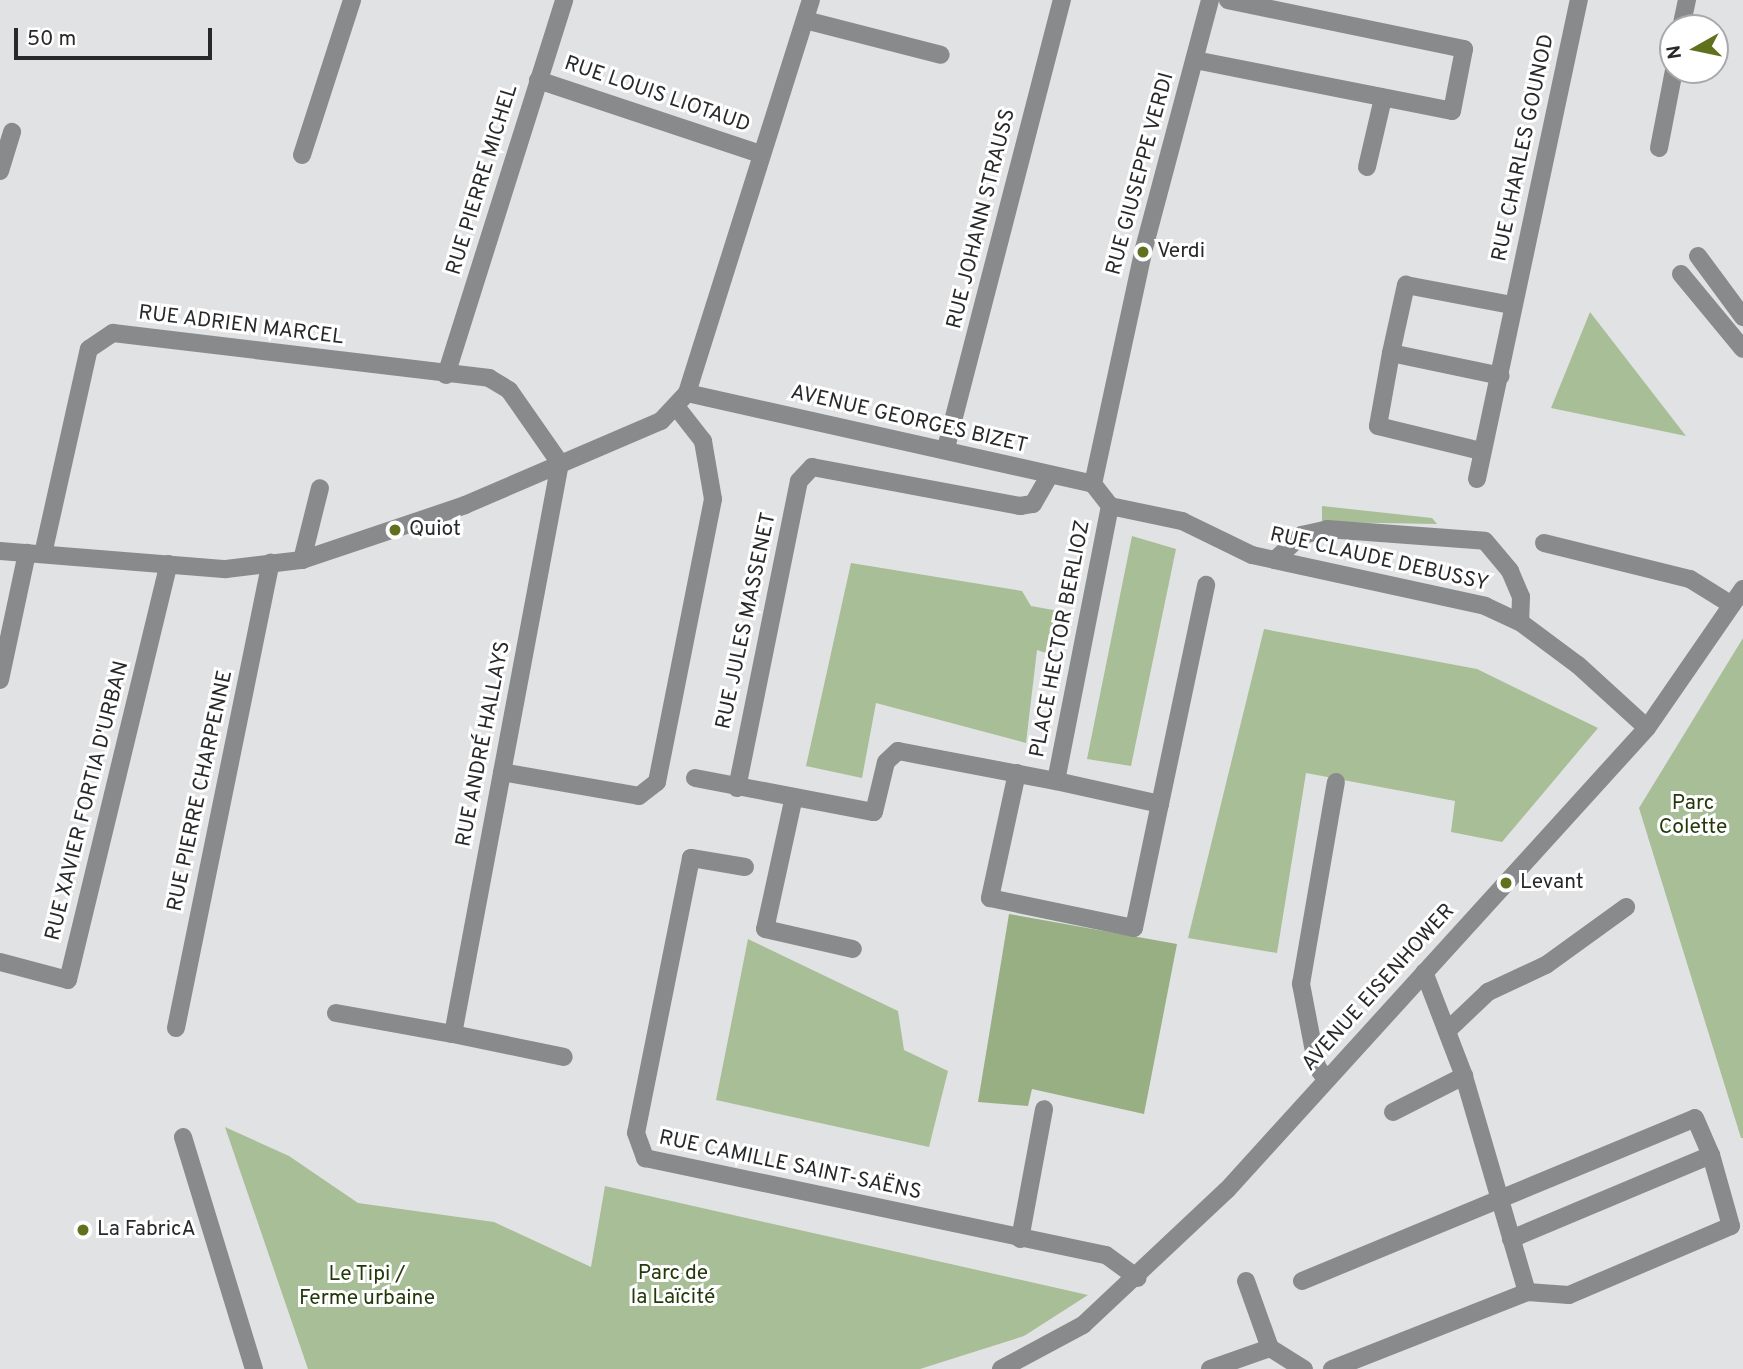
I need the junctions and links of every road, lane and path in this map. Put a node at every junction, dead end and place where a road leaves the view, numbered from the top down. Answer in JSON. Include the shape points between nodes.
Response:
{"nodes":[{"id":1,"x":352,"y":0,"type":"edge"},
{"id":2,"x":564,"y":0,"type":"edge"},
{"id":3,"x":811,"y":0,"type":"edge"},
{"id":4,"x":1062,"y":0,"type":"edge"},
{"id":5,"x":1210,"y":0,"type":"edge"},
{"id":6,"x":1228,"y":0,"type":"edge"},
{"id":7,"x":1579,"y":0,"type":"edge"},
{"id":8,"x":805,"y":20,"type":"junction"},
{"id":9,"x":941,"y":55,"type":"dead end"},
{"id":10,"x":1195,"y":60,"type":"junction"},
{"id":11,"x":538,"y":80,"type":"junction"},
{"id":12,"x":1671,"y":84,"type":"edge"},
{"id":13,"x":1382,"y":98,"type":"junction"},
{"id":14,"x":12,"y":132,"type":"dead end"},
{"id":15,"x":1659,"y":148,"type":"dead end"},
{"id":16,"x":760,"y":154,"type":"junction"},
{"id":17,"x":302,"y":155,"type":"dead end"},
{"id":18,"x":1367,"y":167,"type":"dead end"},
{"id":19,"x":0,"y":171,"type":"edge"},
{"id":20,"x":1698,"y":256,"type":"dead end"},
{"id":21,"x":1681,"y":274,"type":"dead end"},
{"id":22,"x":1513,"y":304,"type":"junction"},
{"id":23,"x":1743,"y":317,"type":"edge"},
{"id":24,"x":1743,"y":349,"type":"edge"},
{"id":25,"x":1391,"y":353,"type":"junction"},
{"id":26,"x":446,"y":375,"type":"junction"},
{"id":27,"x":1501,"y":376,"type":"junction"},
{"id":28,"x":682,"y":401,"type":"junction"},
{"id":29,"x":946,"y":448,"type":"junction"},
{"id":30,"x":1481,"y":451,"type":"junction"},
{"id":31,"x":560,"y":463,"type":"junction"},
{"id":32,"x":1049,"y":476,"type":"junction"},
{"id":33,"x":1477,"y":479,"type":"dead end"},
{"id":34,"x":1093,"y":484,"type":"junction"},
{"id":35,"x":320,"y":488,"type":"dead end"},
{"id":36,"x":1110,"y":506,"type":"junction"},
{"id":37,"x":1544,"y":543,"type":"dead end"},
{"id":38,"x":0,"y":551,"type":"edge"},
{"id":39,"x":35,"y":553,"type":"junction"},
{"id":40,"x":302,"y":560,"type":"junction"},
{"id":41,"x":1275,"y":560,"type":"junction"},
{"id":42,"x":169,"y":564,"type":"junction"},
{"id":43,"x":271,"y":564,"type":"junction"},
{"id":44,"x":1206,"y":585,"type":"dead end"},
{"id":45,"x":1743,"y":589,"type":"edge"},
{"id":46,"x":1732,"y":605,"type":"junction"},
{"id":47,"x":1520,"y":622,"type":"junction"},
{"id":48,"x":0,"y":680,"type":"edge"},
{"id":49,"x":1647,"y":728,"type":"junction"},
{"id":50,"x":502,"y":772,"type":"junction"},
{"id":51,"x":1017,"y":773,"type":"junction"},
{"id":52,"x":695,"y":778,"type":"dead end"},
{"id":53,"x":1056,"y":781,"type":"junction"},
{"id":54,"x":1336,"y":782,"type":"dead end"},
{"id":55,"x":737,"y":788,"type":"junction"},
{"id":56,"x":793,"y":801,"type":"junction"},
{"id":57,"x":1160,"y":804,"type":"junction"},
{"id":58,"x":746,"y":867,"type":"dead end"},
{"id":59,"x":1626,"y":907,"type":"dead end"},
{"id":60,"x":853,"y":949,"type":"dead end"},
{"id":61,"x":0,"y":962,"type":"edge"},
{"id":62,"x":1424,"y":972,"type":"junction"},
{"id":63,"x":336,"y":1013,"type":"dead end"},
{"id":64,"x":176,"y":1028,"type":"dead end"},
{"id":65,"x":1447,"y":1031,"type":"junction"},
{"id":66,"x":453,"y":1034,"type":"junction"},
{"id":67,"x":564,"y":1057,"type":"dead end"},
{"id":68,"x":1465,"y":1076,"type":"junction"},
{"id":69,"x":1326,"y":1079,"type":"junction"},
{"id":70,"x":1044,"y":1109,"type":"dead end"},
{"id":71,"x":1393,"y":1112,"type":"dead end"},
{"id":72,"x":183,"y":1137,"type":"dead end"},
{"id":73,"x":1711,"y":1155,"type":"junction"},
{"id":74,"x":1501,"y":1203,"type":"junction"},
{"id":75,"x":1737,"y":1229,"type":"edge"},
{"id":76,"x":1020,"y":1239,"type":"junction"},
{"id":77,"x":1511,"y":1240,"type":"junction"},
{"id":78,"x":1138,"y":1278,"type":"junction"},
{"id":79,"x":1302,"y":1281,"type":"dead end"},
{"id":80,"x":1246,"y":1282,"type":"dead end"},
{"id":81,"x":1527,"y":1292,"type":"junction"},
{"id":82,"x":1270,"y":1348,"type":"junction"},
{"id":83,"x":254,"y":1369,"type":"edge"},
{"id":84,"x":1001,"y":1369,"type":"edge"},
{"id":85,"x":1210,"y":1369,"type":"edge"},
{"id":86,"x":1304,"y":1369,"type":"edge"},
{"id":87,"x":1332,"y":1369,"type":"edge"}],
"edges":[{"from":1,"to":17,"type":"street"},
{"from":2,"to":11,"type":"street","name":"RUE PIERRE MICHEL"},
{"from":3,"to":8,"type":"street"},
{"from":4,"to":29,"type":"street","name":"RUE JOHANN STRAUSS"},
{"from":5,"to":10,"type":"street","name":"RUE GIUSEPPE VERDI"},
{"from":6,"to":13,"type":"street","via":[[1464,49],[1452,111]]},
{"from":7,"to":22,"type":"street","name":"RUE CHARLES GOUNOD"},
{"from":8,"to":9,"type":"street"},
{"from":8,"to":16,"type":"street"},
{"from":10,"to":13,"type":"street"},
{"from":10,"to":34,"type":"street","name":"RUE GIUSEPPE VERDI","via":[[1139,265]]},
{"from":11,"to":16,"type":"street","name":"RUE LOUIS LIOTAUD"},
{"from":11,"to":26,"type":"street","name":"RUE PIERRE MICHEL"},
{"from":12,"to":15,"type":"street"},
{"from":13,"to":18,"type":"street"},
{"from":14,"to":19,"type":"street"},
{"from":16,"to":28,"type":"street"},
{"from":20,"to":23,"type":"street"},
{"from":21,"to":24,"type":"street"},
{"from":22,"to":25,"type":"street","via":[[1406,285]]},
{"from":22,"to":27,"type":"street","name":"RUE CHARLES GOUNOD"},
{"from":25,"to":27,"type":"street"},
{"from":25,"to":30,"type":"street","via":[[1378,426]]},
{"from":26,"to":31,"type":"street","name":"RUE ADRIEN MARCEL","via":[[489,379],[509,390]]},
{"from":26,"to":39,"type":"street","name":"RUE ADRIEN MARCEL","via":[[113,333],[98,339],[89,349]]},
{"from":27,"to":30,"type":"street","name":"RUE CHARLES GOUNOD"},
{"from":28,"to":29,"type":"street","name":"AVENUE GEORGES BIZET"},
{"from":28,"to":31,"type":"street"},
{"from":28,"to":50,"type":"street","via":[[703,441],[713,499],[657,782],[639,796]]},
{"from":29,"to":32,"type":"street","name":"AVENUE GEORGES BIZET"},
{"from":30,"to":33,"type":"street","name":"RUE CHARLES GOUNOD"},
{"from":31,"to":40,"type":"street","via":[[453,509]]},
{"from":31,"to":50,"type":"street","name":"RUE ANDRÉ HALLAYS"},
{"from":32,"to":34,"type":"street","name":"AVENUE GEORGES BIZET"},
{"from":32,"to":55,"type":"street","name":"RUE JULES MASSENET","via":[[1038,499],[1020,506],[812,467],[799,481]]},
{"from":34,"to":36,"type":"street"},
{"from":35,"to":40,"type":"street"},
{"from":36,"to":41,"type":"street","name":"RUE CLAUDE DEBUSSY","via":[[1182,521]]},
{"from":36,"to":53,"type":"street","name":"PLACE HECTOR BERLIOZ"},
{"from":37,"to":46,"type":"street","via":[[1690,579]]},
{"from":38,"to":39,"type":"street"},
{"from":39,"to":42,"type":"street"},
{"from":39,"to":48,"type":"street","name":"RUE ADRIEN MARCEL"},
{"from":40,"to":43,"type":"street"},
{"from":41,"to":47,"type":"street","name":"RUE CLAUDE DEBUSSY","via":[[1485,606]]},
{"from":41,"to":47,"type":"street","via":[[1302,535],[1327,529],[1485,541],[1510,571],[1521,597]]},
{"from":42,"to":43,"type":"street","via":[[226,569]]},
{"from":42,"to":61,"type":"street","name":"RUE XAVIER FORTIA D'URBAN","via":[[68,980]]},
{"from":43,"to":64,"type":"street","name":"RUE PIERRE CHARPENNE"},
{"from":44,"to":57,"type":"street"},
{"from":45,"to":46,"type":"street","name":"AVENUE EISENHOWER"},
{"from":46,"to":49,"type":"street","name":"AVENUE EISENHOWER"},
{"from":47,"to":49,"type":"street","name":"RUE CLAUDE DEBUSSY"},
{"from":49,"to":62,"type":"street","name":"AVENUE EISENHOWER"},
{"from":50,"to":66,"type":"street","name":"RUE ANDRÉ HALLAYS"},
{"from":51,"to":53,"type":"street","name":"PLACE HECTOR BERLIOZ"},
{"from":51,"to":56,"type":"street","name":"PLACE HECTOR BERLIOZ","via":[[898,751],[886,762],[874,812]]},
{"from":51,"to":57,"type":"street","name":"PLACE HECTOR BERLIOZ","via":[[990,898],[1134,928]]},
{"from":52,"to":55,"type":"street","name":"PLACE HECTOR BERLIOZ"},
{"from":53,"to":57,"type":"street","name":"PLACE HECTOR BERLIOZ"},
{"from":54,"to":69,"type":"street","via":[[1301,984],[1317,1067]]},
{"from":55,"to":56,"type":"street","name":"PLACE HECTOR BERLIOZ"},
{"from":56,"to":60,"type":"street","via":[[765,929]]},
{"from":58,"to":76,"type":"street","name":"RUE CAMILLE SAINT-SAËNS","via":[[691,858],[636,1133],[645,1158]]},
{"from":59,"to":65,"type":"street","via":[[1546,965],[1489,992]]},
{"from":62,"to":65,"type":"street"},
{"from":62,"to":69,"type":"street","name":"AVENUE EISENHOWER"},
{"from":63,"to":66,"type":"street"},
{"from":65,"to":68,"type":"street"},
{"from":66,"to":67,"type":"street"},
{"from":68,"to":71,"type":"street"},
{"from":68,"to":74,"type":"street"},
{"from":69,"to":78,"type":"street","name":"AVENUE EISENHOWER"},
{"from":70,"to":76,"type":"street"},
{"from":72,"to":83,"type":"street"},
{"from":73,"to":74,"type":"street","via":[[1695,1118]]},
{"from":73,"to":75,"type":"street"},
{"from":73,"to":77,"type":"street"},
{"from":74,"to":77,"type":"street"},
{"from":74,"to":79,"type":"street"},
{"from":75,"to":81,"type":"street","via":[[1569,1294]]},
{"from":76,"to":78,"type":"street","name":"RUE CAMILLE SAINT-SAËNS","via":[[1106,1255]]},
{"from":77,"to":81,"type":"street"},
{"from":78,"to":84,"type":"street","name":"AVENUE EISENHOWER","via":[[1083,1325]]},
{"from":80,"to":82,"type":"street"},
{"from":81,"to":87,"type":"street"},
{"from":82,"to":85,"type":"street"},
{"from":82,"to":86,"type":"street"}]}
